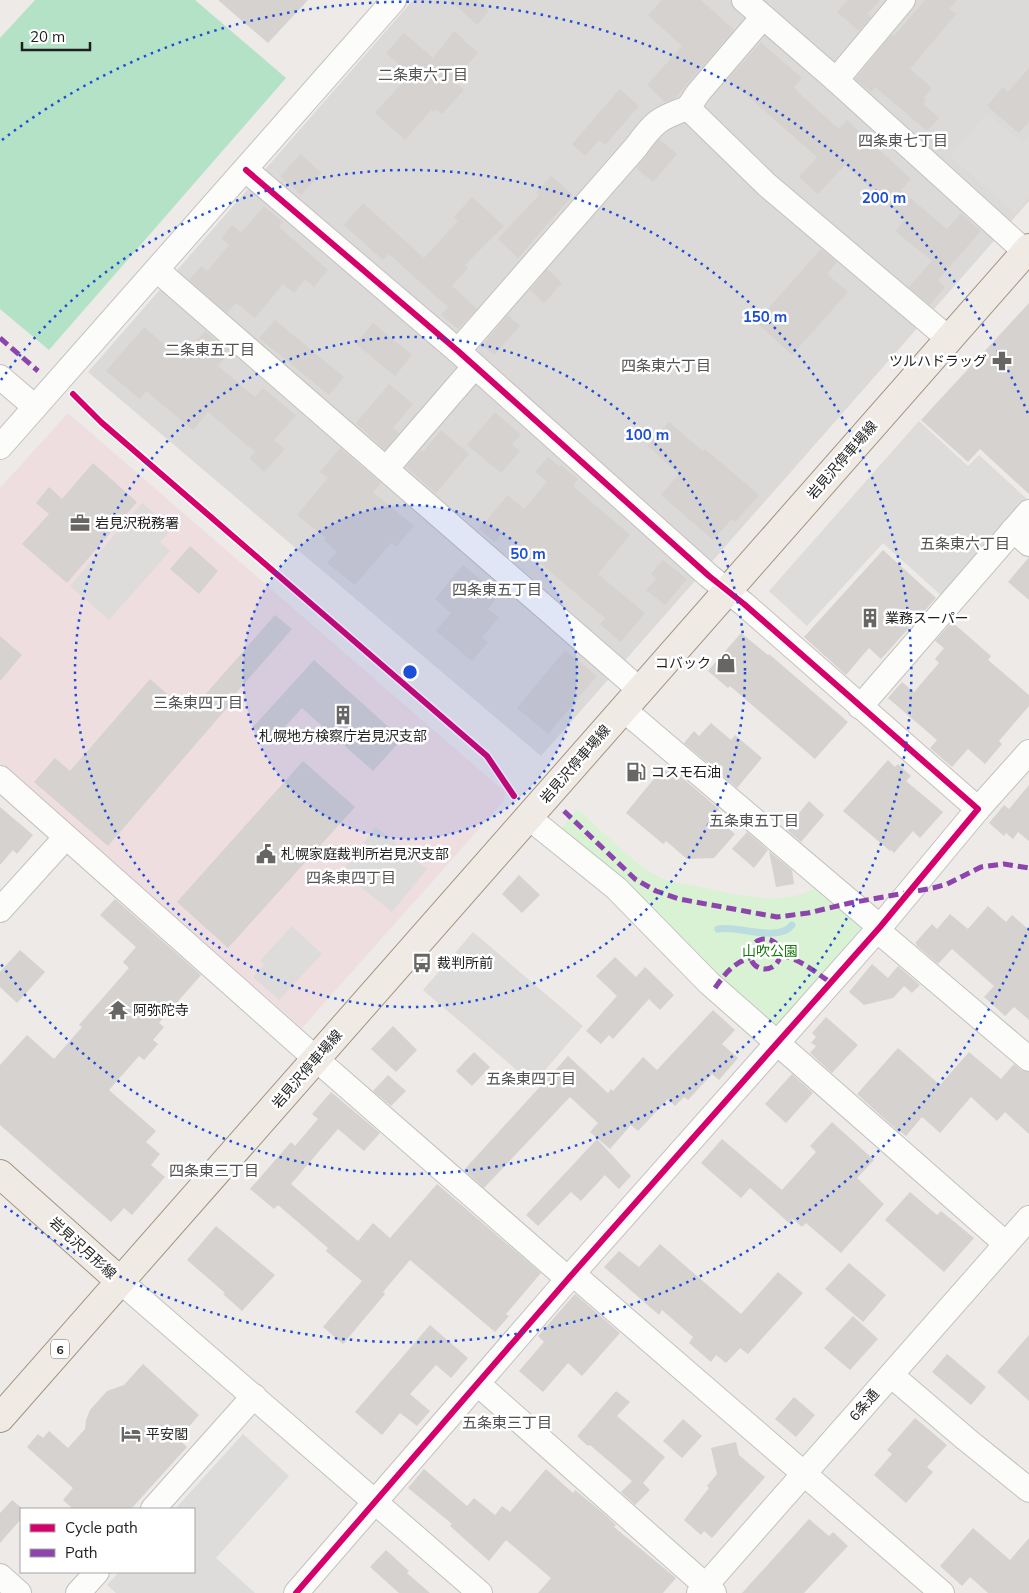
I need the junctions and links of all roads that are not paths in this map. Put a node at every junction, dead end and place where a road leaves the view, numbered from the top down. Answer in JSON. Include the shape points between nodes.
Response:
{"nodes":[{"id":1,"x":394,"y":0,"type":"edge"},
{"id":2,"x":744,"y":0,"type":"edge"},
{"id":3,"x":903,"y":0,"type":"edge"},
{"id":4,"x":763,"y":17,"type":"junction"},
{"id":5,"x":836,"y":80,"type":"junction"},
{"id":6,"x":688,"y":108,"type":"junction"},
{"id":7,"x":246,"y":170,"type":"junction"},
{"id":8,"x":1028,"y":252,"type":"edge"},
{"id":9,"x":157,"y":270,"type":"junction"},
{"id":10,"x":949,"y":339,"type":"junction"},
{"id":11,"x":466,"y":359,"type":"junction"},
{"id":12,"x":0,"y":377,"type":"edge"},
{"id":13,"x":34,"y":407,"type":"junction"},
{"id":14,"x":0,"y":447,"type":"edge"},
{"id":15,"x":386,"y":469,"type":"junction"},
{"id":16,"x":1029,"y":512,"type":"edge"},
{"id":17,"x":1021,"y":537,"type":"edge"},
{"id":18,"x":727,"y":590,"type":"junction"},
{"id":19,"x":632,"y":700,"type":"junction"},
{"id":20,"x":860,"y":707,"type":"junction"},
{"id":21,"x":1029,"y":752,"type":"edge"},
{"id":22,"x":0,"y":778,"type":"edge"},
{"id":23,"x":978,"y":809,"type":"junction"},
{"id":24,"x":528,"y":818,"type":"junction"},
{"id":25,"x":66,"y":836,"type":"junction"},
{"id":26,"x":0,"y":910,"type":"edge"},
{"id":27,"x":879,"y":928,"type":"junction"},
{"id":28,"x":778,"y":1042,"type":"junction"},
{"id":29,"x":316,"y":1059,"type":"junction"},
{"id":30,"x":1029,"y":1059,"type":"edge"},
{"id":31,"x":0,"y":1174,"type":"edge"},
{"id":32,"x":1029,"y":1218,"type":"edge"},
{"id":33,"x":1006,"y":1244,"type":"junction"},
{"id":34,"x":571,"y":1276,"type":"junction"},
{"id":35,"x":120,"y":1281,"type":"junction"},
{"id":36,"x":891,"y":1374,"type":"junction"},
{"id":37,"x":478,"y":1384,"type":"junction"},
{"id":38,"x":254,"y":1396,"type":"junction"},
{"id":39,"x":0,"y":1418,"type":"edge"},
{"id":40,"x":805,"y":1473,"type":"junction"},
{"id":41,"x":1029,"y":1490,"type":"edge"},
{"id":42,"x":376,"y":1502,"type":"junction"},
{"id":43,"x":153,"y":1508,"type":"edge"},
{"id":44,"x":96,"y":1573,"type":"edge"},
{"id":45,"x":0,"y":1576,"type":"edge"},
{"id":46,"x":706,"y":1591,"type":"edge"},
{"id":47,"x":19,"y":1593,"type":"edge"},
{"id":48,"x":78,"y":1593,"type":"edge"},
{"id":49,"x":296,"y":1593,"type":"edge"},
{"id":50,"x":480,"y":1593,"type":"edge"},
{"id":51,"x":942,"y":1593,"type":"edge"}],
"edges":[{"from":1,"to":7,"type":"street"},
{"from":2,"to":4,"type":"street"},
{"from":3,"to":5,"type":"street"},
{"from":4,"to":5,"type":"street"},
{"from":4,"to":6,"type":"street"},
{"from":5,"to":8,"type":"street"},
{"from":6,"to":10,"type":"street","via":[[767,185]]},
{"from":6,"to":11,"type":"street","via":[[651,126]]},
{"from":7,"to":9,"type":"street"},
{"from":7,"to":11,"type":"street"},
{"from":8,"to":10,"type":"main road","name":"岩見沢停車場線"},
{"from":9,"to":13,"type":"street"},
{"from":9,"to":15,"type":"street"},
{"from":10,"to":18,"type":"main road","name":"岩見沢停車場線"},
{"from":11,"to":15,"type":"street"},
{"from":11,"to":18,"type":"street"},
{"from":12,"to":13,"type":"street"},
{"from":13,"to":14,"type":"street"},
{"from":15,"to":19,"type":"street"},
{"from":16,"to":17,"type":"street"},
{"from":17,"to":20,"type":"street"},
{"from":18,"to":19,"type":"main road","name":"岩見沢停車場線"},
{"from":18,"to":20,"type":"street"},
{"from":19,"to":24,"type":"main road","name":"岩見沢停車場線"},
{"from":19,"to":27,"type":"street"},
{"from":20,"to":23,"type":"street"},
{"from":21,"to":23,"type":"street"},
{"from":22,"to":25,"type":"street"},
{"from":23,"to":27,"type":"street"},
{"from":24,"to":28,"type":"street","via":[[616,888],[709,983]]},
{"from":24,"to":29,"type":"main road","name":"岩見沢停車場線"},
{"from":25,"to":26,"type":"street"},
{"from":25,"to":29,"type":"street"},
{"from":27,"to":28,"type":"street"},
{"from":27,"to":30,"type":"street"},
{"from":28,"to":33,"type":"street"},
{"from":28,"to":34,"type":"street"},
{"from":29,"to":34,"type":"street"},
{"from":29,"to":35,"type":"main road","name":"岩見沢停車場線"},
{"from":31,"to":35,"type":"main road","name":"岩見沢月形線"},
{"from":32,"to":33,"type":"street","name":"6条通"},
{"from":33,"to":36,"type":"street","name":"6条通"},
{"from":34,"to":37,"type":"street"},
{"from":34,"to":40,"type":"street"},
{"from":35,"to":38,"type":"street"},
{"from":35,"to":39,"type":"main road","name":"岩見沢月形線","number":"6"},
{"from":36,"to":40,"type":"street","name":"6条通"},
{"from":36,"to":41,"type":"street"},
{"from":37,"to":42,"type":"street"},
{"from":37,"to":46,"type":"street"},
{"from":38,"to":42,"type":"street"},
{"from":38,"to":43,"type":"street"},
{"from":40,"to":46,"type":"street","name":"6条通"},
{"from":40,"to":51,"type":"street"},
{"from":42,"to":49,"type":"street"},
{"from":42,"to":50,"type":"street"},
{"from":44,"to":48,"type":"street"},
{"from":45,"to":47,"type":"street"}]}
